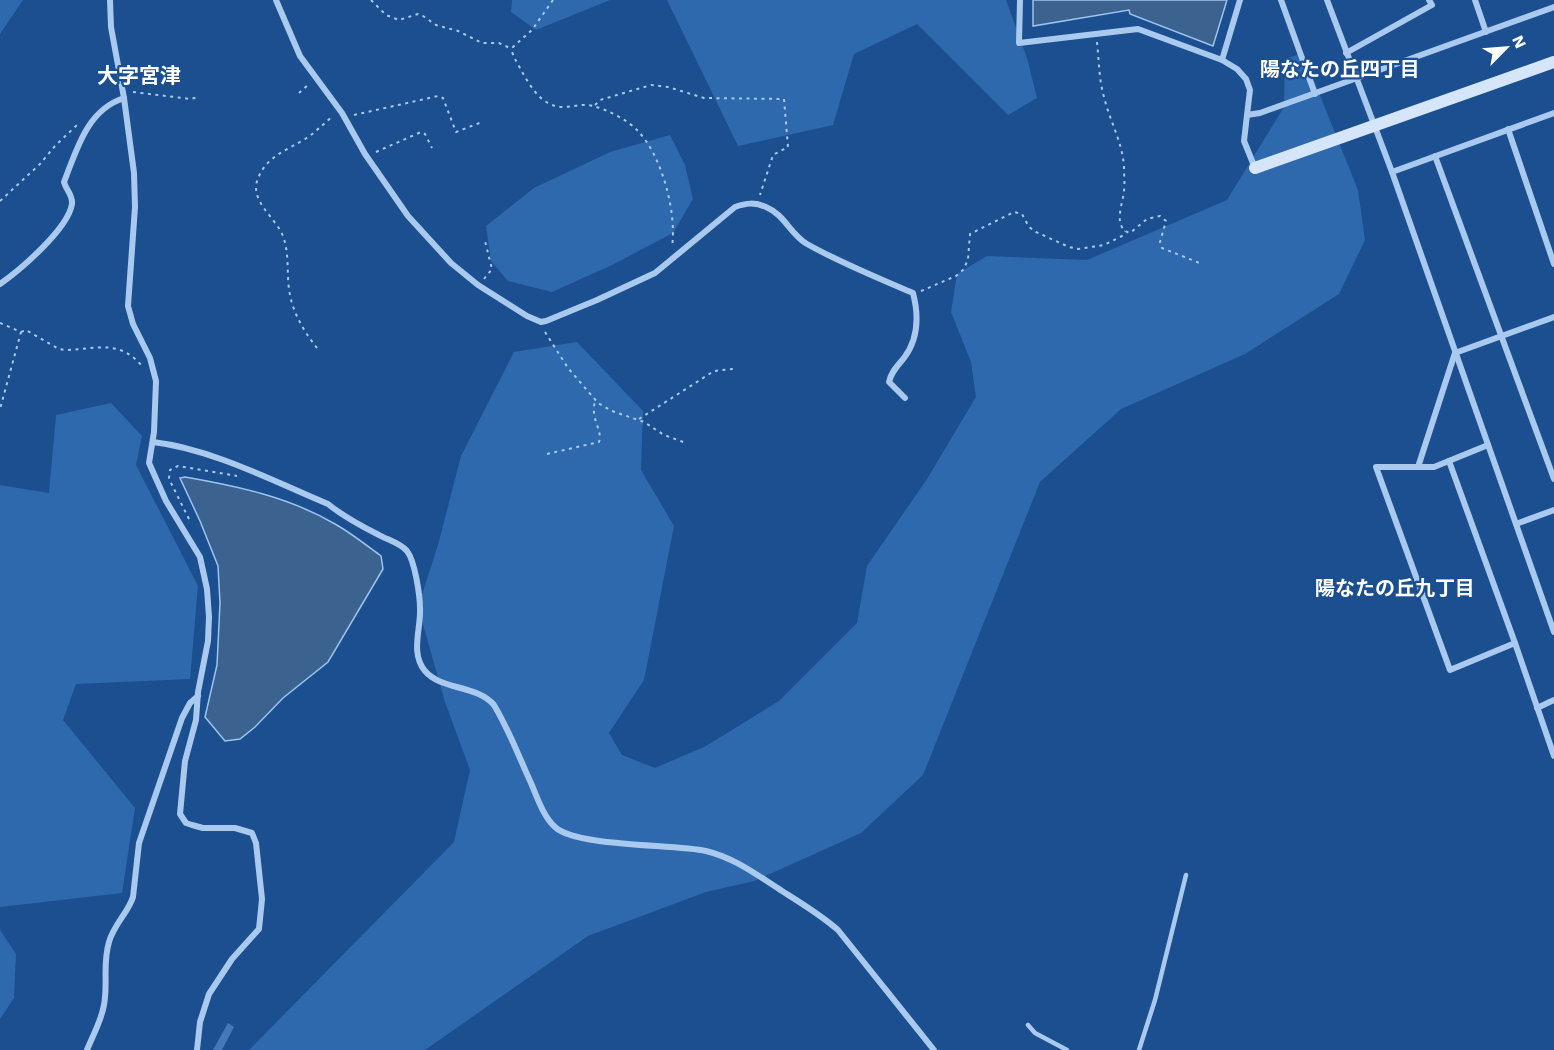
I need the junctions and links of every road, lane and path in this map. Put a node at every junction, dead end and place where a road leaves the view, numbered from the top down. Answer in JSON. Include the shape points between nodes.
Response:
{"nodes":[{"id":1,"x":110,"y":0,"type":"edge"},
{"id":2,"x":276,"y":0,"type":"edge"},
{"id":3,"x":371,"y":0,"type":"edge"},
{"id":4,"x":553,"y":0,"type":"edge"},
{"id":5,"x":1020,"y":0,"type":"edge"},
{"id":6,"x":1240,"y":0,"type":"edge"},
{"id":7,"x":1281,"y":0,"type":"edge"},
{"id":8,"x":1327,"y":0,"type":"edge"},
{"id":9,"x":1429,"y":0,"type":"edge"},
{"id":10,"x":1475,"y":0,"type":"edge"},
{"id":11,"x":1547,"y":0,"type":"edge"},
{"id":12,"x":1552,"y":8,"type":"edge"},
{"id":13,"x":1486,"y":32,"type":"junction"},
{"id":14,"x":1096,"y":34,"type":"junction"},
{"id":15,"x":512,"y":49,"type":"junction"},
{"id":16,"x":1346,"y":53,"type":"junction"},
{"id":17,"x":1222,"y":60,"type":"junction"},
{"id":18,"x":1554,"y":62,"type":"edge"},
{"id":19,"x":316,"y":78,"type":"junction"},
{"id":20,"x":1356,"y":78,"type":"junction"},
{"id":21,"x":299,"y":93,"type":"dead end"},
{"id":22,"x":1315,"y":94,"type":"junction"},
{"id":23,"x":124,"y":95,"type":"junction"},
{"id":24,"x":198,"y":97,"type":"dead end"},
{"id":25,"x":593,"y":106,"type":"junction"},
{"id":26,"x":341,"y":111,"type":"junction"},
{"id":27,"x":1554,"y":113,"type":"edge"},
{"id":28,"x":1247,"y":115,"type":"junction"},
{"id":29,"x":346,"y":118,"type":"junction"},
{"id":30,"x":80,"y":122,"type":"dead end"},
{"id":31,"x":482,"y":122,"type":"dead end"},
{"id":32,"x":1374,"y":126,"type":"junction"},
{"id":33,"x":1508,"y":129,"type":"junction"},
{"id":34,"x":432,"y":148,"type":"dead end"},
{"id":35,"x":365,"y":154,"type":"junction"},
{"id":36,"x":1435,"y":156,"type":"junction"},
{"id":37,"x":1256,"y":168,"type":"joint"},
{"id":38,"x":1392,"y":172,"type":"junction"},
{"id":39,"x":0,"y":201,"type":"edge"},
{"id":40,"x":757,"y":203,"type":"junction"},
{"id":41,"x":1125,"y":231,"type":"junction"},
{"id":42,"x":485,"y":241,"type":"dead end"},
{"id":43,"x":665,"y":264,"type":"junction"},
{"id":44,"x":1202,"y":264,"type":"dead end"},
{"id":45,"x":1554,"y":264,"type":"edge"},
{"id":46,"x":0,"y":284,"type":"edge"},
{"id":47,"x":478,"y":285,"type":"junction"},
{"id":48,"x":913,"y":293,"type":"junction"},
{"id":49,"x":1554,"y":317,"type":"edge"},
{"id":50,"x":541,"y":322,"type":"junction"},
{"id":51,"x":0,"y":323,"type":"edge"},
{"id":52,"x":21,"y":332,"type":"junction"},
{"id":53,"x":1503,"y":336,"type":"junction"},
{"id":54,"x":317,"y":348,"type":"dead end"},
{"id":55,"x":1455,"y":353,"type":"junction"},
{"id":56,"x":142,"y":367,"type":"dead end"},
{"id":57,"x":732,"y":369,"type":"dead end"},
{"id":58,"x":905,"y":398,"type":"dead end"},
{"id":59,"x":596,"y":400,"type":"junction"},
{"id":60,"x":0,"y":410,"type":"edge"},
{"id":61,"x":637,"y":420,"type":"junction"},
{"id":62,"x":153,"y":442,"type":"junction"},
{"id":63,"x":686,"y":443,"type":"dead end"},
{"id":64,"x":1488,"y":445,"type":"junction"},
{"id":65,"x":548,"y":454,"type":"dead end"},
{"id":66,"x":1449,"y":461,"type":"junction"},
{"id":67,"x":1418,"y":467,"type":"junction"},
{"id":68,"x":239,"y":476,"type":"dead end"},
{"id":69,"x":1554,"y":479,"type":"edge"},
{"id":70,"x":1554,"y":510,"type":"edge"},
{"id":71,"x":191,"y":522,"type":"dead end"},
{"id":72,"x":1516,"y":524,"type":"junction"},
{"id":73,"x":1554,"y":632,"type":"edge"},
{"id":74,"x":1515,"y":643,"type":"junction"},
{"id":75,"x":198,"y":696,"type":"junction"},
{"id":76,"x":1554,"y":700,"type":"edge"},
{"id":77,"x":1537,"y":708,"type":"junction"},
{"id":78,"x":1554,"y":756,"type":"edge"},
{"id":79,"x":1186,"y":875,"type":"dead end"},
{"id":80,"x":1028,"y":1025,"type":"dead end"},
{"id":81,"x":87,"y":1050,"type":"edge"},
{"id":82,"x":197,"y":1050,"type":"edge"},
{"id":83,"x":934,"y":1050,"type":"edge"},
{"id":84,"x":1067,"y":1050,"type":"edge"},
{"id":85,"x":1139,"y":1050,"type":"edge"}],
"edges":[{"from":1,"to":23,"type":"street"},
{"from":2,"to":19,"type":"street","via":[[300,56]]},
{"from":3,"to":15,"type":"path","via":[[386,15],[399,20],[418,14],[436,26]]},
{"from":4,"to":15,"type":"path","via":[[532,30]]},
{"from":5,"to":14,"type":"street","via":[[1019,43]]},
{"from":6,"to":17,"type":"street"},
{"from":7,"to":22,"type":"street"},
{"from":8,"to":16,"type":"street"},
{"from":9,"to":16,"type":"street","via":[[1432,5]]},
{"from":10,"to":13,"type":"street"},
{"from":11,"to":12,"type":"street"},
{"from":12,"to":13,"type":"street"},
{"from":13,"to":20,"type":"street"},
{"from":14,"to":17,"type":"street","via":[[1138,29]]},
{"from":14,"to":41,"type":"path","via":[[1103,94],[1124,162],[1120,219]]},
{"from":15,"to":25,"type":"path","via":[[520,69],[544,101],[558,108]]},
{"from":16,"to":20,"type":"street"},
{"from":17,"to":28,"type":"street","via":[[1246,79],[1250,90]]},
{"from":18,"to":32,"type":"street"},
{"from":19,"to":21,"type":"path"},
{"from":19,"to":26,"type":"street"},
{"from":20,"to":22,"type":"street"},
{"from":20,"to":32,"type":"street"},
{"from":22,"to":28,"type":"street"},
{"from":23,"to":24,"type":"path"},
{"from":23,"to":46,"type":"street","via":[[108,104],[82,135],[64,182],[72,203],[64,221],[21,268]]},
{"from":23,"to":62,"type":"street","via":[[135,194],[128,306],[132,324],[154,370]]},
{"from":25,"to":40,"type":"path","via":[[600,100],[651,85],[704,98],[784,99],[788,147],[773,155]]},
{"from":25,"to":43,"type":"path","via":[[636,129],[664,179],[673,236]]},
{"from":26,"to":29,"type":"street"},
{"from":26,"to":54,"type":"path","via":[[272,159],[256,183],[258,199],[285,242],[295,310]]},
{"from":27,"to":33,"type":"street"},
{"from":28,"to":37,"type":"street","via":[[1244,141]]},
{"from":29,"to":31,"type":"path","via":[[438,96],[443,98],[456,132]]},
{"from":29,"to":35,"type":"street"},
{"from":30,"to":39,"type":"path"},
{"from":32,"to":37,"type":"street"},
{"from":32,"to":38,"type":"street"},
{"from":33,"to":36,"type":"street"},
{"from":33,"to":45,"type":"street"},
{"from":34,"to":35,"type":"path","via":[[422,132]]},
{"from":35,"to":47,"type":"street","via":[[408,216],[451,263]]},
{"from":36,"to":38,"type":"street"},
{"from":36,"to":53,"type":"street"},
{"from":38,"to":55,"type":"street"},
{"from":40,"to":43,"type":"street","via":[[735,207]]},
{"from":40,"to":48,"type":"street","via":[[778,213],[807,244]]},
{"from":41,"to":44,"type":"path","via":[[1130,233],[1147,219],[1160,216],[1166,221],[1162,248]]},
{"from":41,"to":48,"type":"path","via":[[1104,245],[1078,249],[1036,232],[1022,214],[1014,212],[970,234],[967,264],[962,272]]},
{"from":42,"to":47,"type":"path","via":[[492,269]]},
{"from":43,"to":50,"type":"street","via":[[655,273]]},
{"from":47,"to":50,"type":"street"},
{"from":48,"to":58,"type":"street","via":[[917,331],[889,382]]},
{"from":49,"to":53,"type":"street"},
{"from":50,"to":59,"type":"path","via":[[568,368]]},
{"from":51,"to":52,"type":"path"},
{"from":52,"to":56,"type":"path","via":[[26,330],[59,349],[116,348]]},
{"from":52,"to":60,"type":"path"},
{"from":53,"to":55,"type":"street"},
{"from":53,"to":69,"type":"street"},
{"from":55,"to":64,"type":"street"},
{"from":55,"to":67,"type":"street"},
{"from":57,"to":61,"type":"path","via":[[714,371]]},
{"from":59,"to":61,"type":"path"},
{"from":59,"to":65,"type":"path","via":[[593,410],[599,442]]},
{"from":61,"to":63,"type":"path"},
{"from":62,"to":75,"type":"street","via":[[148,464],[195,547],[205,573],[209,629]]},
{"from":62,"to":83,"type":"street","via":[[198,452],[328,504],[402,547],[410,556],[416,584],[420,609],[417,648],[424,671],[482,695],[494,705],[554,826],[583,838],[705,851],[741,864],[838,930]]},
{"from":64,"to":66,"type":"street"},
{"from":64,"to":72,"type":"street"},
{"from":66,"to":67,"type":"street","via":[[1434,467]]},
{"from":66,"to":74,"type":"street"},
{"from":67,"to":74,"type":"street","via":[[1376,467],[1450,670]]},
{"from":68,"to":71,"type":"path","via":[[178,466],[170,470],[171,483]]},
{"from":70,"to":72,"type":"street"},
{"from":72,"to":73,"type":"street"},
{"from":74,"to":77,"type":"street"},
{"from":75,"to":81,"type":"street","via":[[182,718],[139,843],[133,897],[111,936],[104,972],[103,1010]]},
{"from":75,"to":82,"type":"street","via":[[185,761],[180,814],[186,823],[203,828],[235,828],[252,833],[262,899],[259,929],[232,959],[209,994]]},
{"from":76,"to":77,"type":"street"},
{"from":77,"to":78,"type":"street"},
{"from":79,"to":85,"type":"lane"},
{"from":80,"to":84,"type":"lane"}]}
